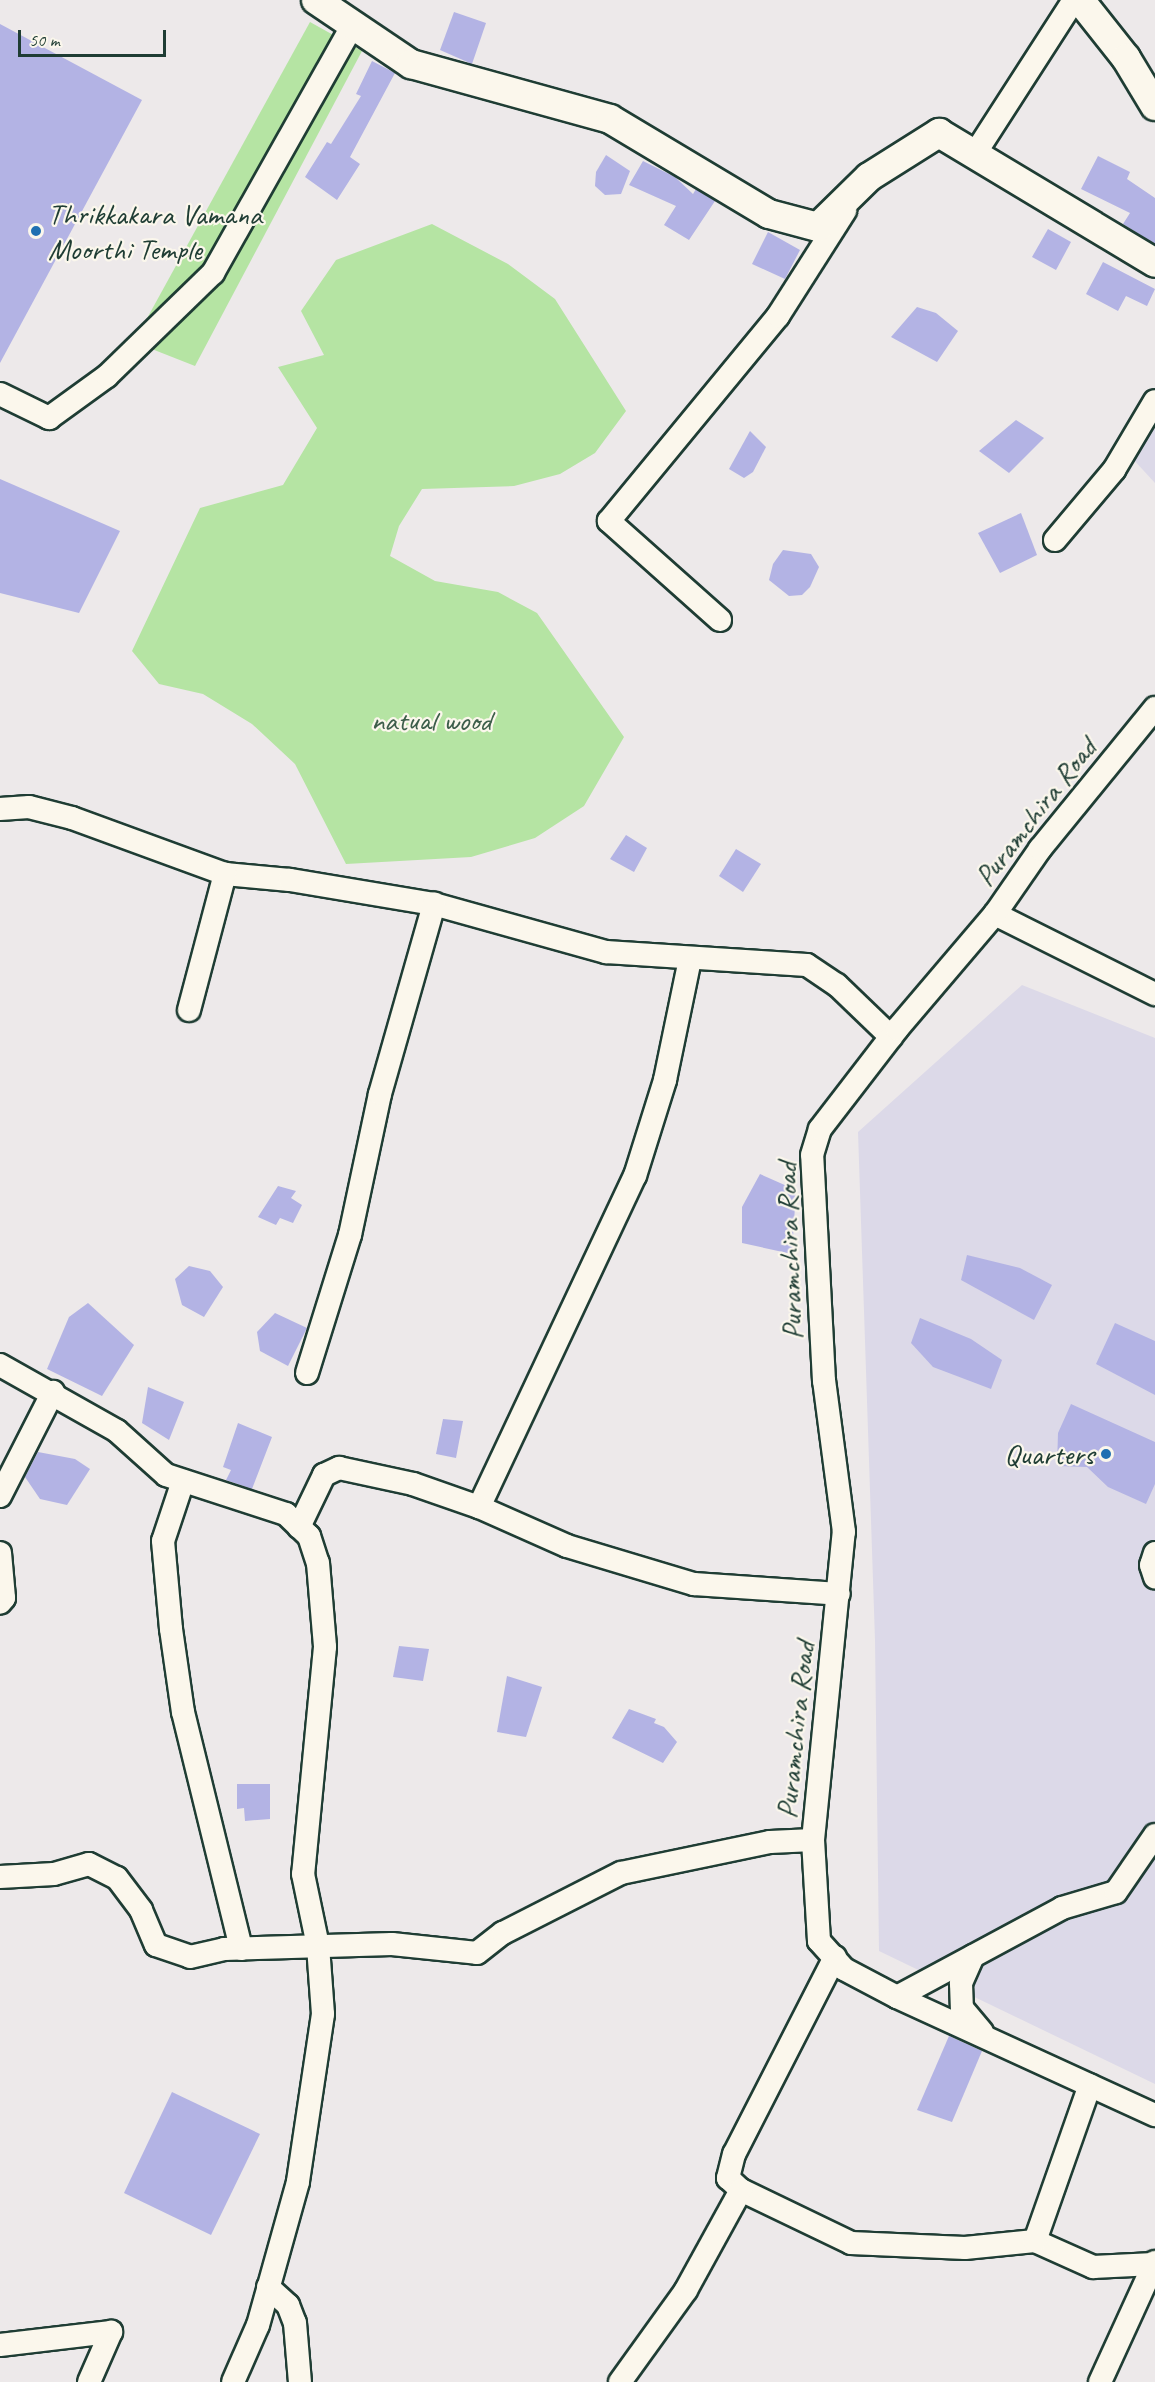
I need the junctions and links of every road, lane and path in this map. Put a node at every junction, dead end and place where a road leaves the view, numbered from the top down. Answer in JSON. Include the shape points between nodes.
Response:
{"nodes":[{"id":1,"x":316,"y":0,"type":"edge"},
{"id":2,"x":1074,"y":0,"type":"edge"},
{"id":3,"x":1080,"y":0,"type":"edge"},
{"id":4,"x":353,"y":25,"type":"junction"},
{"id":5,"x":1155,"y":106,"type":"edge"},
{"id":6,"x":976,"y":152,"type":"junction"},
{"id":7,"x":862,"y":184,"type":"junction"},
{"id":8,"x":1155,"y":263,"type":"edge"},
{"id":9,"x":0,"y":394,"type":"edge"},
{"id":10,"x":1155,"y":401,"type":"edge"},
{"id":11,"x":1055,"y":540,"type":"dead end"},
{"id":12,"x":720,"y":620,"type":"dead end"},
{"id":13,"x":1155,"y":708,"type":"edge"},
{"id":14,"x":0,"y":809,"type":"edge"},
{"id":15,"x":225,"y":874,"type":"junction"},
{"id":16,"x":434,"y":904,"type":"junction"},
{"id":17,"x":995,"y":914,"type":"junction"},
{"id":18,"x":690,"y":959,"type":"junction"},
{"id":19,"x":1155,"y":994,"type":"edge"},
{"id":20,"x":189,"y":1010,"type":"dead end"},
{"id":21,"x":891,"y":1037,"type":"junction"},
{"id":22,"x":0,"y":1365,"type":"edge"},
{"id":23,"x":307,"y":1373,"type":"dead end"},
{"id":24,"x":53,"y":1392,"type":"junction"},
{"id":25,"x":183,"y":1481,"type":"junction"},
{"id":26,"x":0,"y":1496,"type":"edge"},
{"id":27,"x":479,"y":1507,"type":"junction"},
{"id":28,"x":299,"y":1527,"type":"junction"},
{"id":29,"x":0,"y":1553,"type":"edge"},
{"id":30,"x":1155,"y":1553,"type":"edge"},
{"id":31,"x":1155,"y":1577,"type":"edge"},
{"id":32,"x":839,"y":1594,"type":"junction"},
{"id":33,"x":0,"y":1603,"type":"edge"},
{"id":34,"x":1155,"y":1835,"type":"edge"},
{"id":35,"x":813,"y":1840,"type":"junction"},
{"id":36,"x":0,"y":1877,"type":"edge"},
{"id":37,"x":318,"y":1946,"type":"junction"},
{"id":38,"x":241,"y":1949,"type":"junction"},
{"id":39,"x":973,"y":1956,"type":"junction"},
{"id":40,"x":835,"y":1957,"type":"junction"},
{"id":41,"x":897,"y":1997,"type":"junction"},
{"id":42,"x":985,"y":2035,"type":"junction"},
{"id":43,"x":1090,"y":2085,"type":"junction"},
{"id":44,"x":1155,"y":2115,"type":"edge"},
{"id":45,"x":741,"y":2190,"type":"junction"},
{"id":46,"x":1035,"y":2241,"type":"junction"},
{"id":47,"x":1154,"y":2263,"type":"edge"},
{"id":48,"x":268,"y":2287,"type":"junction"},
{"id":49,"x":0,"y":2345,"type":"edge"},
{"id":50,"x":89,"y":2382,"type":"edge"},
{"id":51,"x":233,"y":2382,"type":"edge"},
{"id":52,"x":300,"y":2382,"type":"edge"},
{"id":53,"x":620,"y":2382,"type":"edge"},
{"id":54,"x":1100,"y":2382,"type":"edge"}],
"edges":[{"from":1,"to":4,"type":"street"},
{"from":2,"to":6,"type":"street"},
{"from":3,"to":5,"type":"street","via":[[1126,58]]},
{"from":4,"to":7,"type":"street","via":[[411,64],[610,119],[769,214],[818,226]]},
{"from":4,"to":9,"type":"street","via":[[213,273],[107,376],[49,418]]},
{"from":6,"to":7,"type":"street","via":[[939,133]]},
{"from":6,"to":8,"type":"street"},
{"from":7,"to":12,"type":"street","via":[[778,316],[609,521]]},
{"from":10,"to":11,"type":"street","via":[[1114,470]]},
{"from":13,"to":17,"type":"street","name":"Puramchira Road","via":[[1040,849]]},
{"from":14,"to":15,"type":"street","via":[[29,807],[72,818]]},
{"from":15,"to":16,"type":"street","via":[[290,880]]},
{"from":15,"to":20,"type":"street"},
{"from":16,"to":18,"type":"street","via":[[606,952]]},
{"from":16,"to":23,"type":"street","via":[[380,1094],[350,1235]]},
{"from":17,"to":19,"type":"street"},
{"from":17,"to":21,"type":"street","name":"Puramchira Road"},
{"from":18,"to":21,"type":"street","via":[[807,965],[837,985]]},
{"from":18,"to":27,"type":"street","via":[[665,1080],[635,1176]]},
{"from":21,"to":32,"type":"street","name":"Puramchira Road","via":[[820,1129],[812,1155],[824,1382],[844,1532]]},
{"from":22,"to":24,"type":"street"},
{"from":24,"to":25,"type":"street","via":[[117,1431],[166,1475]]},
{"from":24,"to":26,"type":"street"},
{"from":25,"to":28,"type":"street","via":[[286,1514]]},
{"from":25,"to":38,"type":"street","via":[[163,1541],[171,1629],[183,1712]]},
{"from":27,"to":28,"type":"street","via":[[413,1484],[339,1468],[324,1475]]},
{"from":27,"to":32,"type":"street","via":[[567,1546],[694,1584]]},
{"from":28,"to":37,"type":"street","via":[[309,1536],[318,1563],[325,1647],[303,1875]]},
{"from":29,"to":33,"type":"street","via":[[4,1598]]},
{"from":30,"to":31,"type":"street","via":[[1151,1564]]},
{"from":32,"to":35,"type":"street","name":"Puramchira Road"},
{"from":34,"to":39,"type":"street","via":[[1116,1892],[1062,1908]]},
{"from":35,"to":37,"type":"street","via":[[771,1842],[621,1873],[502,1933],[477,1953],[392,1944]]},
{"from":35,"to":40,"type":"street","name":"Puramchira Road","via":[[813,1892],[819,1941]]},
{"from":36,"to":38,"type":"street","via":[[54,1874],[89,1864],[117,1878],[141,1910],[156,1945],[190,1957]]},
{"from":37,"to":38,"type":"street"},
{"from":37,"to":48,"type":"street","via":[[323,2014],[298,2182]]},
{"from":39,"to":41,"type":"street"},
{"from":39,"to":42,"type":"street","via":[[961,1983],[962,2008]]},
{"from":40,"to":41,"type":"street","name":"Puramchira Road","via":[[844,1969]]},
{"from":40,"to":45,"type":"street","via":[[734,2154],[728,2178]]},
{"from":41,"to":42,"type":"street","name":"Puramchira Road"},
{"from":42,"to":43,"type":"street","name":"Puramchira Road"},
{"from":43,"to":44,"type":"street","name":"Puramchira Road"},
{"from":43,"to":46,"type":"street"},
{"from":45,"to":46,"type":"street","via":[[851,2243],[965,2248]]},
{"from":45,"to":53,"type":"street","via":[[686,2290]]},
{"from":46,"to":47,"type":"street","via":[[1093,2267]]},
{"from":47,"to":54,"type":"street"},
{"from":48,"to":51,"type":"street","via":[[258,2325]]},
{"from":48,"to":52,"type":"street","via":[[288,2305],[295,2324]]},
{"from":49,"to":50,"type":"street","via":[[111,2332]]}]}
